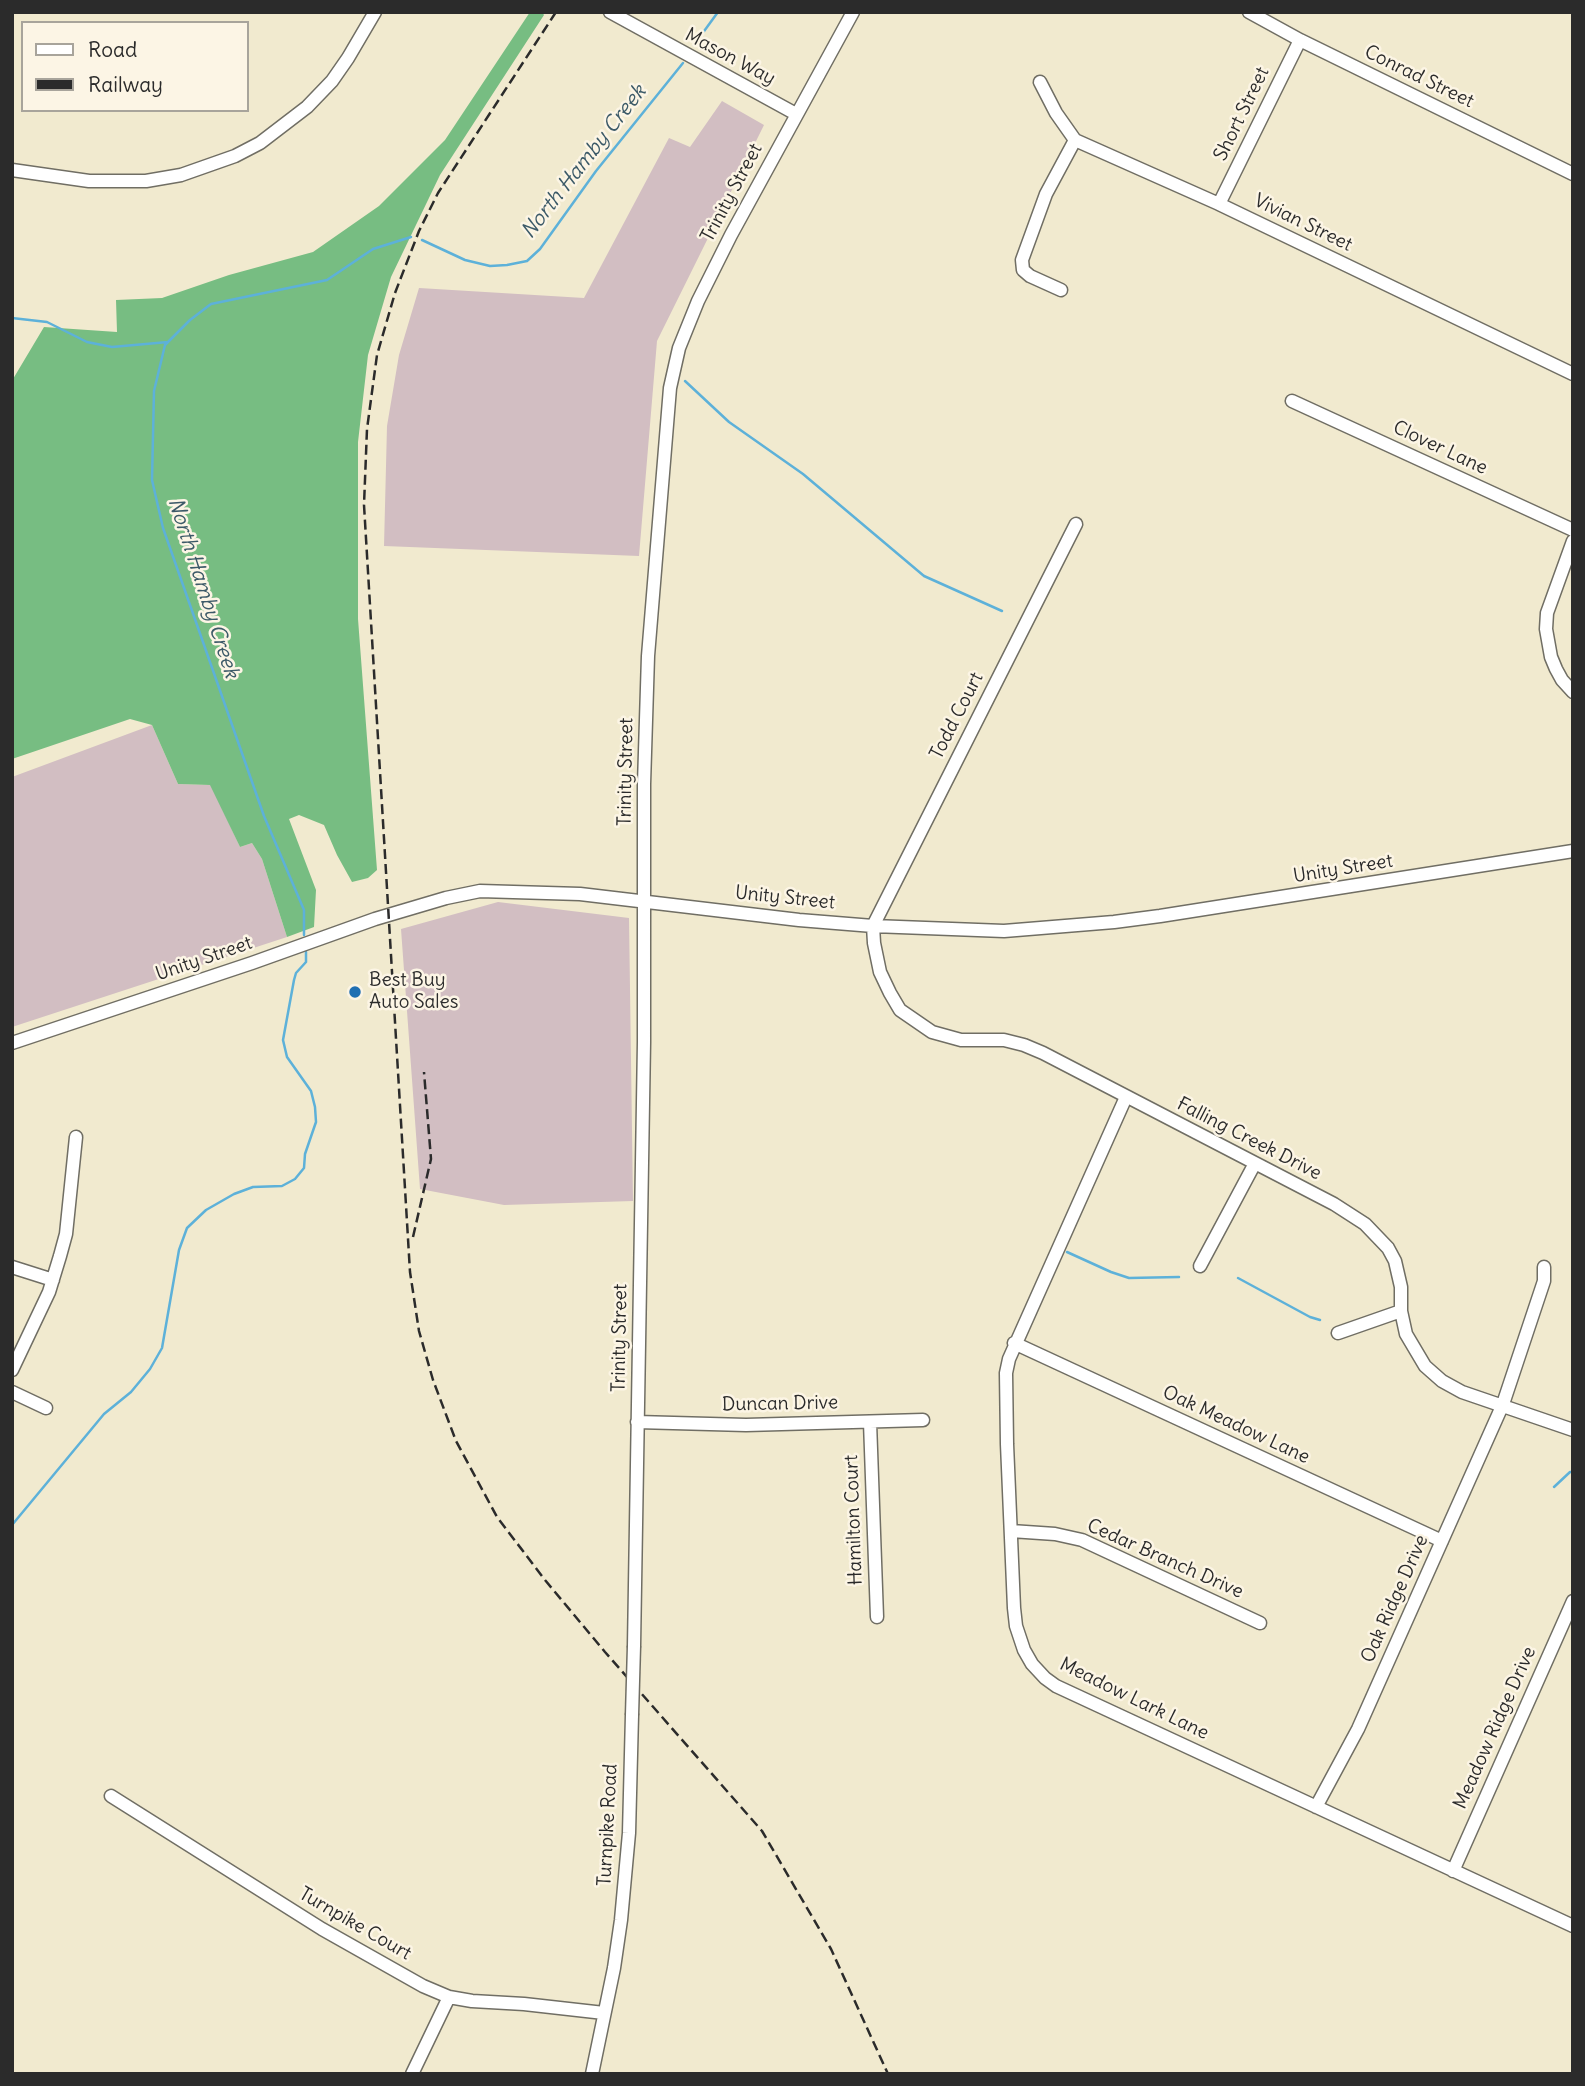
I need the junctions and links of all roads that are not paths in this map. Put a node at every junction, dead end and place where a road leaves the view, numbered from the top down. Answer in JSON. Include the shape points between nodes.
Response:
{"nodes":[{"id":1,"x":375,"y":12,"type":"edge"},
{"id":2,"x":610,"y":12,"type":"edge"},
{"id":3,"x":853,"y":12,"type":"edge"},
{"id":4,"x":1250,"y":12,"type":"edge"},
{"id":5,"x":1300,"y":40,"type":"junction"},
{"id":6,"x":1040,"y":82,"type":"dead end"},
{"id":7,"x":796,"y":114,"type":"junction"},
{"id":8,"x":1075,"y":140,"type":"junction"},
{"id":9,"x":12,"y":170,"type":"edge"},
{"id":10,"x":1573,"y":174,"type":"edge"},
{"id":11,"x":1219,"y":204,"type":"junction"},
{"id":12,"x":1061,"y":290,"type":"dead end"},
{"id":13,"x":1573,"y":374,"type":"edge"},
{"id":14,"x":1292,"y":401,"type":"dead end"},
{"id":15,"x":1076,"y":524,"type":"dead end"},
{"id":16,"x":1573,"y":530,"type":"edge"},
{"id":17,"x":1573,"y":541,"type":"edge"},
{"id":18,"x":1573,"y":692,"type":"edge"},
{"id":19,"x":1573,"y":851,"type":"edge"},
{"id":20,"x":645,"y":900,"type":"junction"},
{"id":21,"x":873,"y":926,"type":"junction"},
{"id":22,"x":12,"y":1043,"type":"edge"},
{"id":23,"x":1126,"y":1097,"type":"junction"},
{"id":24,"x":76,"y":1137,"type":"dead end"},
{"id":25,"x":1255,"y":1165,"type":"junction"},
{"id":26,"x":1200,"y":1266,"type":"dead end"},
{"id":27,"x":12,"y":1267,"type":"edge"},
{"id":28,"x":1544,"y":1267,"type":"dead end"},
{"id":29,"x":53,"y":1280,"type":"junction"},
{"id":30,"x":1401,"y":1311,"type":"junction"},
{"id":31,"x":1338,"y":1333,"type":"dead end"},
{"id":32,"x":1014,"y":1343,"type":"junction"},
{"id":33,"x":12,"y":1370,"type":"edge"},
{"id":34,"x":12,"y":1392,"type":"edge"},
{"id":35,"x":1503,"y":1404,"type":"junction"},
{"id":36,"x":46,"y":1408,"type":"dead end"},
{"id":37,"x":923,"y":1420,"type":"dead end"},
{"id":38,"x":638,"y":1422,"type":"junction"},
{"id":39,"x":870,"y":1422,"type":"junction"},
{"id":40,"x":1573,"y":1430,"type":"edge"},
{"id":41,"x":1011,"y":1531,"type":"junction"},
{"id":42,"x":1442,"y":1541,"type":"junction"},
{"id":43,"x":634,"y":1576,"type":"joint"},
{"id":44,"x":1573,"y":1601,"type":"edge"},
{"id":45,"x":877,"y":1617,"type":"dead end"},
{"id":46,"x":1260,"y":1623,"type":"dead end"},
{"id":47,"x":111,"y":1796,"type":"dead end"},
{"id":48,"x":1317,"y":1807,"type":"junction"},
{"id":49,"x":1452,"y":1871,"type":"junction"},
{"id":50,"x":1573,"y":1926,"type":"edge"},
{"id":51,"x":449,"y":1997,"type":"junction"},
{"id":52,"x":604,"y":2013,"type":"junction"},
{"id":53,"x":412,"y":2074,"type":"edge"},
{"id":54,"x":592,"y":2074,"type":"edge"}],
"edges":[{"from":1,"to":9,"type":"street","via":[[332,81],[307,107],[260,143],[234,156],[181,175],[146,181],[89,181]]},
{"from":2,"to":7,"type":"street","name":"Mason Way"},
{"from":3,"to":7,"type":"street","name":"Trinity Street"},
{"from":4,"to":5,"type":"street","name":"Conrad Street"},
{"from":5,"to":10,"type":"street","name":"Conrad Street"},
{"from":5,"to":11,"type":"street","name":"Short Street"},
{"from":6,"to":8,"type":"street"},
{"from":7,"to":20,"type":"street","name":"Trinity Street","via":[[691,315],[670,388],[648,656]]},
{"from":8,"to":11,"type":"street","name":"Vivian Street"},
{"from":8,"to":12,"type":"street","via":[[1046,194],[1022,260],[1023,270],[1030,276]]},
{"from":11,"to":13,"type":"street","name":"Vivian Street"},
{"from":14,"to":16,"type":"street","name":"Clover Lane"},
{"from":15,"to":21,"type":"street","name":"Todd Court"},
{"from":17,"to":18,"type":"street","via":[[1549,606],[1546,629],[1556,669]]},
{"from":19,"to":21,"type":"street","name":"Unity Street","via":[[1114,922],[1004,931]]},
{"from":20,"to":21,"type":"street","name":"Unity Street"},
{"from":20,"to":22,"type":"street","name":"Unity Street","via":[[515,891],[480,891],[446,898]]},
{"from":20,"to":38,"type":"street","name":"Trinity Street"},
{"from":21,"to":23,"type":"street","name":"Falling Creek Drive","via":[[880,972],[900,1010],[919,1024],[961,1040],[1024,1045]]},
{"from":23,"to":25,"type":"street","name":"Falling Creek Drive"},
{"from":23,"to":32,"type":"street","name":"Meadow Lark Lane"},
{"from":24,"to":29,"type":"street","via":[[65,1234]]},
{"from":25,"to":26,"type":"street"},
{"from":25,"to":30,"type":"street","name":"Falling Creek Drive","via":[[1365,1224],[1395,1261]]},
{"from":27,"to":29,"type":"street"},
{"from":28,"to":35,"type":"street","name":"Oak Ridge Drive","via":[[1544,1281]]},
{"from":29,"to":33,"type":"street"},
{"from":30,"to":31,"type":"street"},
{"from":30,"to":35,"type":"street","name":"Falling Creek Drive","via":[[1406,1334],[1425,1366],[1462,1392]]},
{"from":32,"to":41,"type":"street","name":"Meadow Lark Lane","via":[[1006,1373]]},
{"from":32,"to":42,"type":"street","name":"Oak Meadow Lane"},
{"from":34,"to":36,"type":"street"},
{"from":35,"to":40,"type":"street","name":"Falling Creek Drive"},
{"from":35,"to":42,"type":"street","name":"Oak Ridge Drive"},
{"from":37,"to":39,"type":"street","name":"Duncan Drive"},
{"from":38,"to":39,"type":"street","name":"Duncan Drive"},
{"from":38,"to":43,"type":"street","name":"Trinity Street"},
{"from":39,"to":45,"type":"street","name":"Hamilton Court"},
{"from":41,"to":46,"type":"street","name":"Cedar Branch Drive","via":[[1082,1540]]},
{"from":41,"to":48,"type":"street","name":"Meadow Lark Lane","via":[[1016,1626],[1024,1650],[1045,1678]]},
{"from":42,"to":48,"type":"street","name":"Oak Ridge Drive","via":[[1358,1729]]},
{"from":43,"to":52,"type":"street","name":"Turnpike Road","bridge":true,"via":[[625,1886]]},
{"from":44,"to":49,"type":"street","name":"Meadow Ridge Drive"},
{"from":47,"to":51,"type":"street","name":"Turnpike Court","via":[[322,1929]]},
{"from":48,"to":49,"type":"street","name":"Meadow Lark Lane"},
{"from":49,"to":50,"type":"street","name":"Meadow Lark Lane"},
{"from":51,"to":52,"type":"street","name":"Turnpike Court"},
{"from":51,"to":53,"type":"street"},
{"from":52,"to":54,"type":"street","name":"Turnpike Road"}]}
